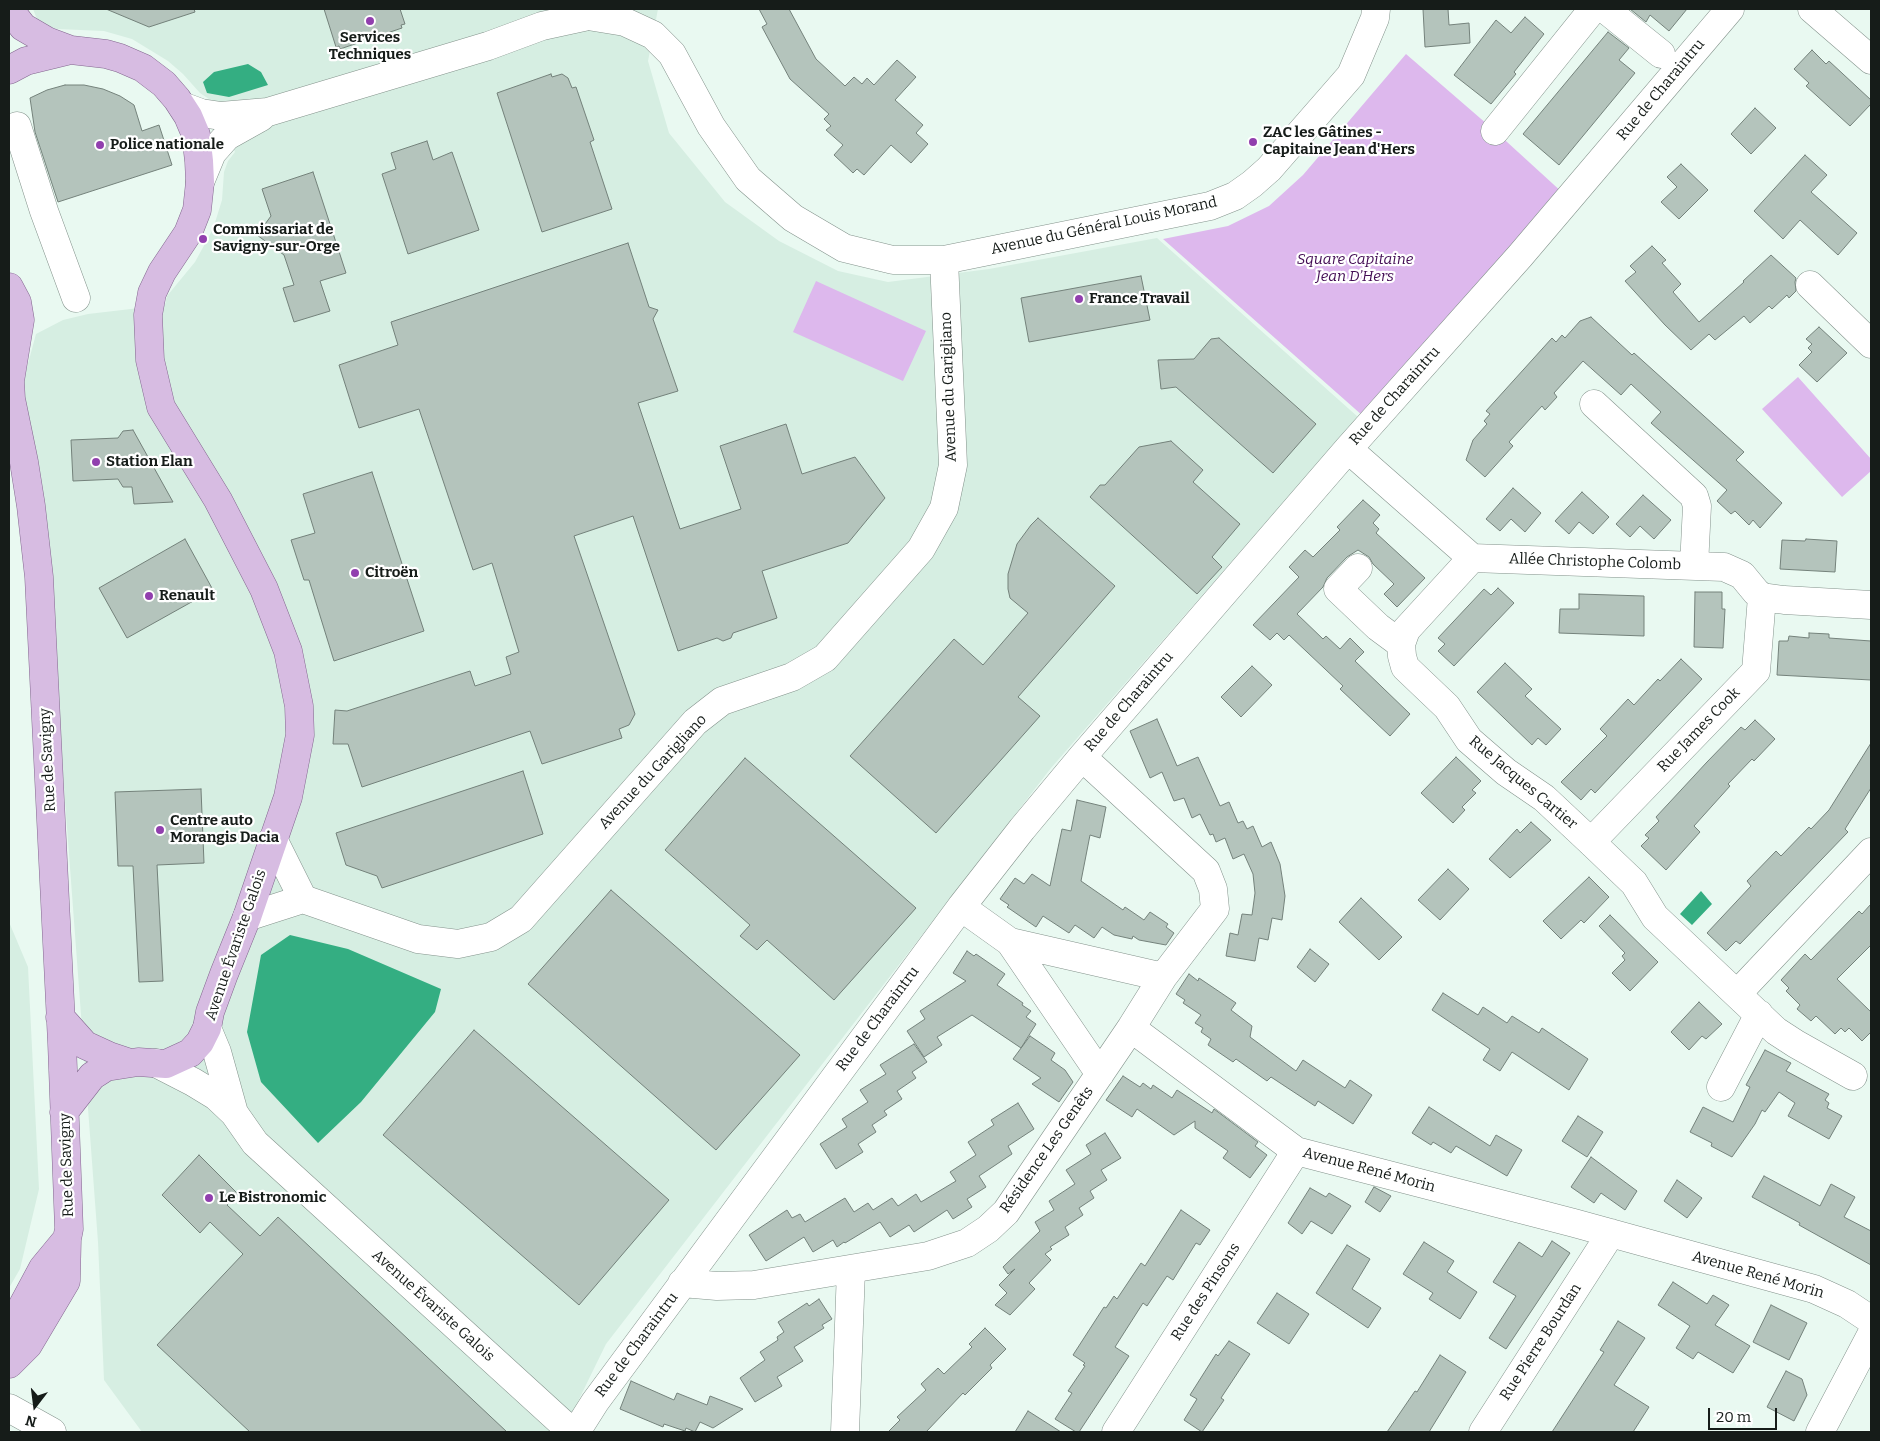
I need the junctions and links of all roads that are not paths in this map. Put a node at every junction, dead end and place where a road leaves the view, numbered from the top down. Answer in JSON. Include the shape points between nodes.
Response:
{"nodes":[{"id":1,"x":10,"y":9,"type":"edge"},
{"id":2,"x":1376,"y":9,"type":"edge"},
{"id":3,"x":1593,"y":9,"type":"edge"},
{"id":4,"x":1605,"y":9,"type":"edge"},
{"id":5,"x":1730,"y":9,"type":"edge"},
{"id":6,"x":1812,"y":9,"type":"edge"},
{"id":7,"x":71,"y":50,"type":"junction"},
{"id":8,"x":1661,"y":54,"type":"dead end"},
{"id":9,"x":1871,"y":60,"type":"edge"},
{"id":10,"x":9,"y":70,"type":"edge"},
{"id":11,"x":182,"y":106,"type":"junction"},
{"id":12,"x":268,"y":112,"type":"junction"},
{"id":13,"x":17,"y":126,"type":"dead end"},
{"id":14,"x":1495,"y":131,"type":"dead end"},
{"id":15,"x":200,"y":182,"type":"junction"},
{"id":16,"x":944,"y":260,"type":"junction"},
{"id":17,"x":1810,"y":285,"type":"dead end"},
{"id":18,"x":9,"y":287,"type":"edge"},
{"id":19,"x":76,"y":298,"type":"dead end"},
{"id":20,"x":1871,"y":344,"type":"edge"},
{"id":21,"x":1594,"y":404,"type":"dead end"},
{"id":22,"x":1348,"y":449,"type":"junction"},
{"id":23,"x":1472,"y":558,"type":"junction"},
{"id":24,"x":1694,"y":566,"type":"junction"},
{"id":25,"x":1358,"y":568,"type":"dead end"},
{"id":26,"x":1762,"y":597,"type":"junction"},
{"id":27,"x":1871,"y":605,"type":"edge"},
{"id":28,"x":1402,"y":644,"type":"junction"},
{"id":29,"x":1082,"y":757,"type":"junction"},
{"id":30,"x":273,"y":838,"type":"junction"},
{"id":31,"x":1591,"y":842,"type":"junction"},
{"id":32,"x":1871,"y":852,"type":"edge"},
{"id":33,"x":303,"y":899,"type":"junction"},
{"id":34,"x":961,"y":907,"type":"junction"},
{"id":35,"x":246,"y":917,"type":"junction"},
{"id":36,"x":1010,"y":942,"type":"junction"},
{"id":37,"x":1164,"y":977,"type":"junction"},
{"id":38,"x":1737,"y":994,"type":"junction"},
{"id":39,"x":1759,"y":1014,"type":"junction"},
{"id":40,"x":60,"y":1017,"type":"junction"},
{"id":41,"x":207,"y":1028,"type":"junction"},
{"id":42,"x":1131,"y":1028,"type":"junction"},
{"id":43,"x":143,"y":1063,"type":"junction"},
{"id":44,"x":1100,"y":1074,"type":"junction"},
{"id":45,"x":1853,"y":1076,"type":"dead end"},
{"id":46,"x":1720,"y":1088,"type":"dead end"},
{"id":47,"x":64,"y":1112,"type":"junction"},
{"id":48,"x":234,"y":1113,"type":"junction"},
{"id":49,"x":1296,"y":1151,"type":"junction"},
{"id":50,"x":67,"y":1239,"type":"junction"},
{"id":51,"x":1605,"y":1243,"type":"junction"},
{"id":52,"x":851,"y":1270,"type":"junction"},
{"id":53,"x":682,"y":1284,"type":"junction"},
{"id":54,"x":1871,"y":1320,"type":"edge"},
{"id":55,"x":9,"y":1331,"type":"edge"},
{"id":56,"x":1871,"y":1335,"type":"edge"},
{"id":57,"x":9,"y":1364,"type":"edge"},
{"id":58,"x":9,"y":1408,"type":"edge"},
{"id":59,"x":52,"y":1432,"type":"edge"},
{"id":60,"x":574,"y":1432,"type":"edge"},
{"id":61,"x":845,"y":1432,"type":"edge"},
{"id":62,"x":1116,"y":1432,"type":"edge"},
{"id":63,"x":1483,"y":1432,"type":"edge"},
{"id":64,"x":1820,"y":1432,"type":"edge"}],
"edges":[{"from":1,"to":7,"type":"main road","via":[[23,27],[46,41]]},
{"from":2,"to":16,"type":"street","name":"Avenue du Général Louis Morand","via":[[1351,75],[1269,169],[1235,196],[1210,206]]},
{"from":3,"to":14,"type":"street"},
{"from":4,"to":8,"type":"street"},
{"from":5,"to":22,"type":"street","name":"Rue de Charaintru","via":[[1520,256]]},
{"from":6,"to":9,"type":"street"},
{"from":7,"to":10,"type":"main road","via":[[26,61]]},
{"from":7,"to":11,"type":"main road","name":"Avenue Évariste Galois","via":[[106,54],[143,68],[164,84]]},
{"from":11,"to":12,"type":"street","via":[[220,116]]},
{"from":11,"to":15,"type":"main road","name":"Avenue Évariste Galois","via":[[196,135]]},
{"from":12,"to":15,"type":"street","via":[[228,136],[212,152]]},
{"from":12,"to":16,"type":"street","via":[[488,46],[542,26],[588,16],[625,22],[653,35],[672,54],[710,126],[748,179],[793,218],[844,248],[893,260]]},
{"from":13,"to":19,"type":"street"},
{"from":15,"to":30,"type":"main road","name":"Avenue Évariste Galois","via":[[197,210],[188,233],[152,293],[148,322],[150,360],[161,407],[218,500],[264,589],[288,651],[299,706],[300,735],[288,797]]},
{"from":16,"to":33,"type":"street","name":"Avenue du Garigliano","via":[[953,465],[944,508],[921,549],[825,658],[792,677],[722,701],[695,722],[521,919],[491,938],[458,944],[418,940]]},
{"from":17,"to":20,"type":"street"},
{"from":18,"to":40,"type":"main road","name":"Rue de Savigny","via":[[17,302],[20,320],[10,381],[11,399],[30,497],[39,577]]},
{"from":21,"to":24,"type":"street","via":[[1694,496],[1697,506]]},
{"from":22,"to":23,"type":"street"},
{"from":22,"to":29,"type":"street","name":"Rue de Charaintru"},
{"from":23,"to":24,"type":"street","name":"Allée Christophe Colomb"},
{"from":23,"to":28,"type":"street","via":[[1406,630]]},
{"from":24,"to":26,"type":"street","name":"Allée Christophe Colomb","via":[[1724,568],[1742,575]]},
{"from":25,"to":28,"type":"street","via":[[1338,589],[1378,627]]},
{"from":26,"to":27,"type":"street"},
{"from":26,"to":31,"type":"street","name":"Rue James Cook","via":[[1756,671]]},
{"from":28,"to":31,"type":"street","name":"Rue Jacques Cartier","via":[[1405,667],[1446,706],[1469,740],[1506,772],[1544,798]]},
{"from":29,"to":34,"type":"street","name":"Rue de Charaintru"},
{"from":29,"to":37,"type":"street","name":"Résidence Les Genêts","via":[[1206,871],[1213,889],[1215,909]]},
{"from":30,"to":33,"type":"street"},
{"from":30,"to":35,"type":"main road","name":"Avenue Évariste Galois"},
{"from":31,"to":38,"type":"street","name":"Rue Jacques Cartier","via":[[1634,883],[1656,917]]},
{"from":32,"to":38,"type":"street"},
{"from":33,"to":35,"type":"street"},
{"from":34,"to":36,"type":"street","name":"Résidence Les Genêts"},
{"from":34,"to":53,"type":"street","name":"Rue de Charaintru"},
{"from":35,"to":41,"type":"main road","name":"Avenue Évariste Galois"},
{"from":36,"to":37,"type":"street","name":"Résidence Les Genêts"},
{"from":36,"to":44,"type":"street","name":"Résidence Les Genêts"},
{"from":37,"to":42,"type":"street","name":"Résidence Les Genêts"},
{"from":38,"to":39,"type":"street","name":"Rue Jacques Cartier"},
{"from":39,"to":45,"type":"street","name":"Rue Jacques Cartier","via":[[1776,1031]]},
{"from":39,"to":46,"type":"street"},
{"from":40,"to":43,"type":"main road","via":[[85,1045],[109,1056]]},
{"from":40,"to":47,"type":"main road","name":"Rue de Savigny"},
{"from":41,"to":43,"type":"main road","name":"Avenue Évariste Galois","via":[[190,1053],[166,1064]]},
{"from":41,"to":48,"type":"street","name":"Avenue Évariste Galois"},
{"from":42,"to":44,"type":"street","name":"Résidence Les Genêts"},
{"from":42,"to":49,"type":"street","name":"Avenue René Morin"},
{"from":43,"to":47,"type":"main road","name":"Avenue Évariste Galois","via":[[106,1067],[92,1076]]},
{"from":43,"to":48,"type":"street","name":"Avenue Évariste Galois","via":[[194,1082]]},
{"from":44,"to":52,"type":"street","name":"Résidence Les Genêts","via":[[1006,1212],[988,1229],[967,1243],[928,1256]]},
{"from":47,"to":50,"type":"main road","name":"Rue de Savigny"},
{"from":48,"to":60,"type":"street","name":"Avenue Évariste Galois","via":[[255,1143]]},
{"from":49,"to":51,"type":"street","name":"Avenue René Morin"},
{"from":49,"to":62,"type":"street","name":"Rue des Pinsons"},
{"from":50,"to":55,"type":"main road","name":"Rue de Savigny","via":[[43,1268]]},
{"from":50,"to":57,"type":"main road","name":"Rue de Savigny","via":[[66,1281],[28,1344]]},
{"from":51,"to":54,"type":"street","name":"Avenue René Morin","via":[[1814,1289],[1847,1304]]},
{"from":51,"to":63,"type":"street","name":"Rue Pierre Bourdan"},
{"from":52,"to":53,"type":"street","name":"Résidence Les Genêts","via":[[754,1285]]},
{"from":52,"to":61,"type":"street"},
{"from":53,"to":60,"type":"street","name":"Rue de Charaintru"},
{"from":56,"to":64,"type":"street"},
{"from":58,"to":59,"type":"street"}]}
